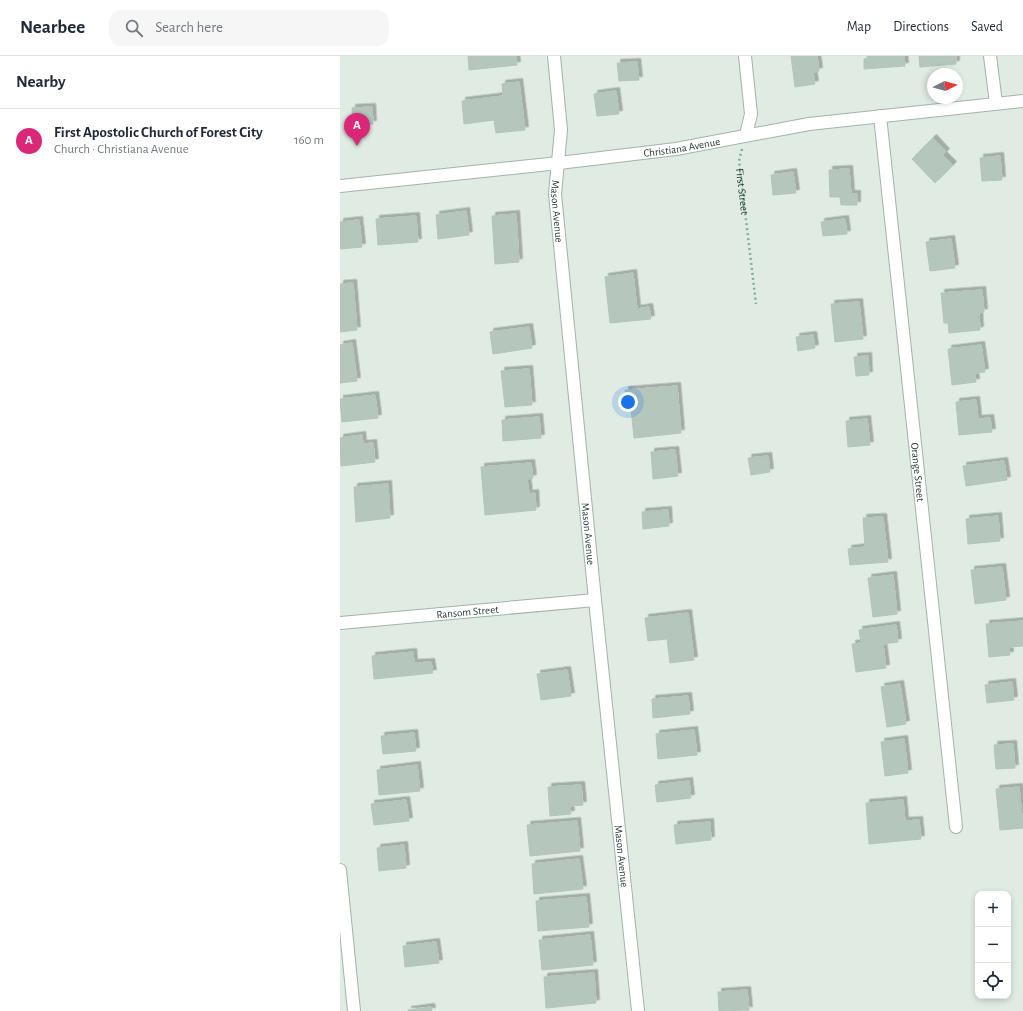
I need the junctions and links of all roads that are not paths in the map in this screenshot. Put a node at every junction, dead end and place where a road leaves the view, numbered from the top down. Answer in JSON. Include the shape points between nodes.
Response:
{"nodes":[{"id":1,"x":554,"y":56,"type":"edge"},
{"id":2,"x":745,"y":56,"type":"edge"},
{"id":3,"x":990,"y":56,"type":"edge"},
{"id":4,"x":1023,"y":101,"type":"edge"},
{"id":5,"x":996,"y":104,"type":"junction"},
{"id":6,"x":880,"y":116,"type":"junction"},
{"id":7,"x":746,"y":135,"type":"junction"},
{"id":8,"x":559,"y":164,"type":"junction"},
{"id":9,"x":340,"y":186,"type":"edge"},
{"id":10,"x":595,"y":600,"type":"junction"},
{"id":11,"x":340,"y":622,"type":"edge"},
{"id":12,"x":956,"y":827,"type":"dead end"},
{"id":13,"x":340,"y":870,"type":"edge"},
{"id":14,"x":354,"y":1011,"type":"edge"},
{"id":15,"x":638,"y":1011,"type":"edge"}],
"edges":[{"from":1,"to":8,"type":"street","name":"Mason Avenue","via":[[562,130]]},
{"from":2,"to":7,"type":"street","via":[[751,114]]},
{"from":3,"to":5,"type":"street"},
{"from":4,"to":5,"type":"street","name":"Christiana Avenue"},
{"from":5,"to":6,"type":"street","name":"Christiana Avenue"},
{"from":6,"to":7,"type":"street","name":"Christiana Avenue","via":[[809,124]]},
{"from":6,"to":12,"type":"street","name":"Orange Street"},
{"from":7,"to":8,"type":"street","name":"Christiana Avenue","via":[[676,149]]},
{"from":8,"to":9,"type":"street","name":"Christiana Avenue"},
{"from":8,"to":10,"type":"street","name":"Mason Avenue","via":[[556,194]]},
{"from":10,"to":11,"type":"street","name":"Ransom Street"},
{"from":10,"to":15,"type":"street","name":"Mason Avenue"},
{"from":13,"to":14,"type":"street"}]}
